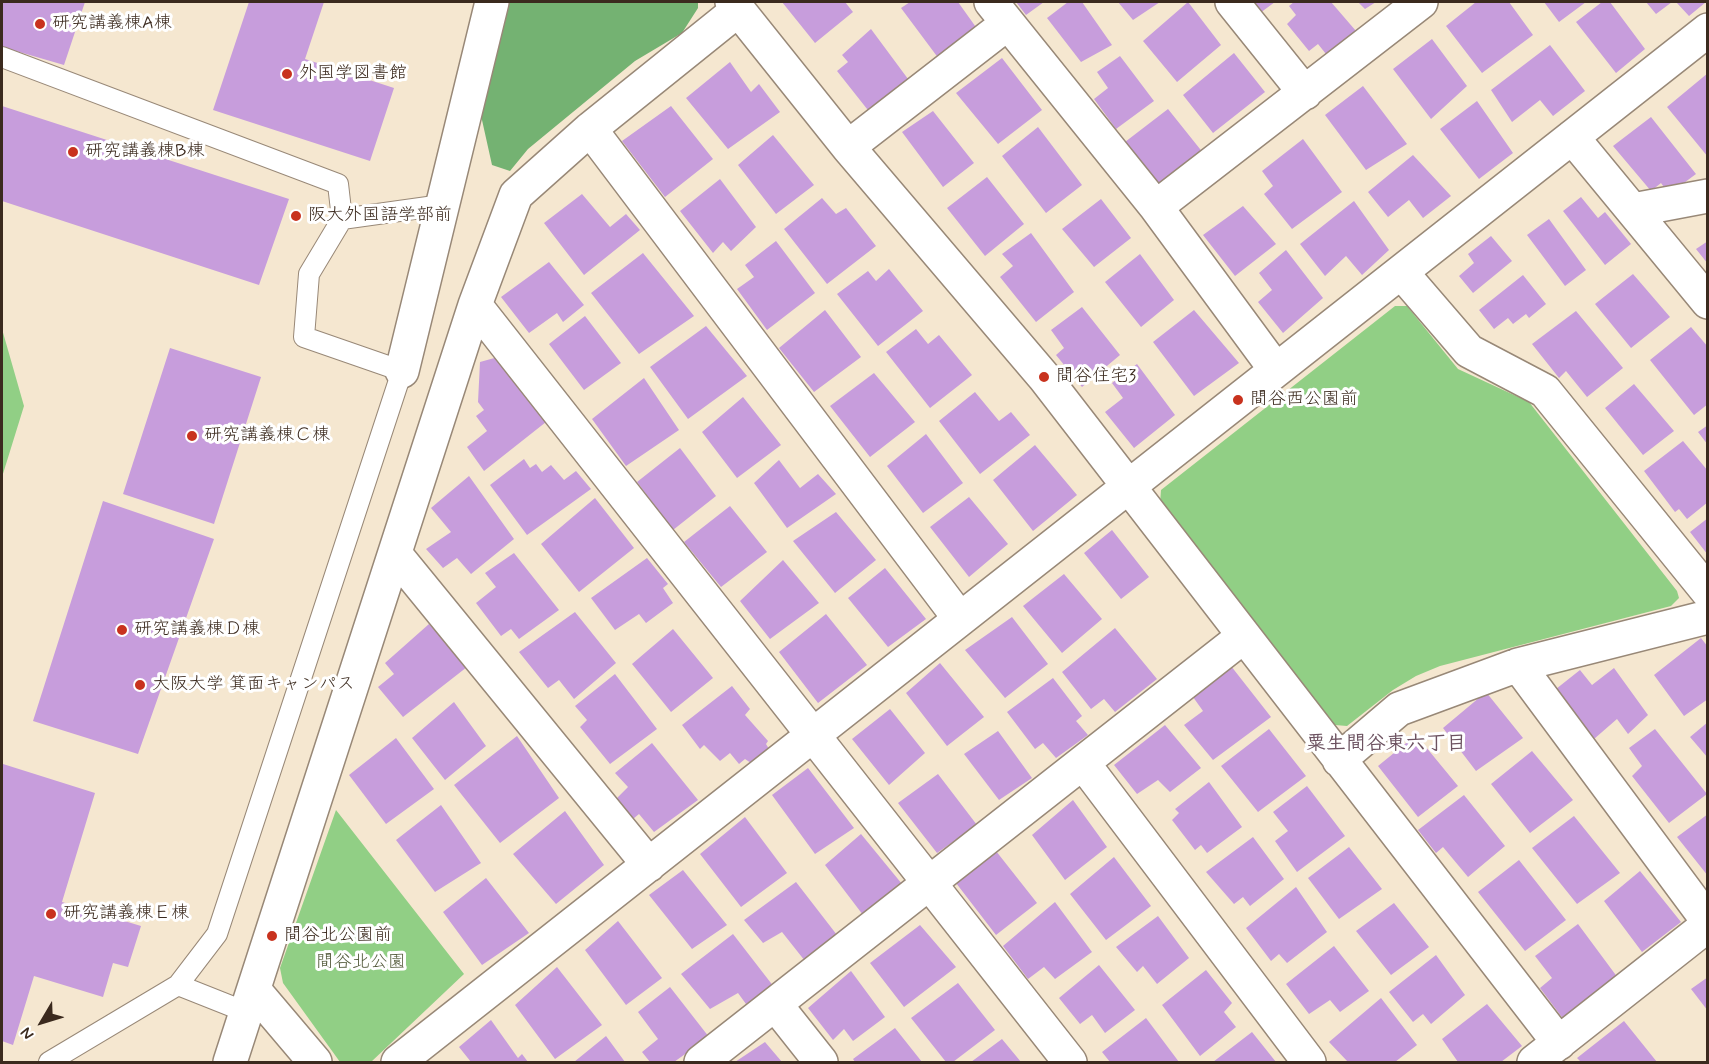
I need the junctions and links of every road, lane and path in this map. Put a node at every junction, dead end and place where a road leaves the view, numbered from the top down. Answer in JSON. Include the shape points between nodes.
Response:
{"nodes":[{"id":1,"x":492,"y":2,"type":"edge"},
{"id":2,"x":1232,"y":2,"type":"edge"},
{"id":3,"x":1420,"y":2,"type":"edge"},
{"id":4,"x":735,"y":6,"type":"edge"},
{"id":5,"x":1000,"y":12,"type":"edge"},
{"id":6,"x":1707,"y":30,"type":"edge"},
{"id":7,"x":2,"y":57,"type":"edge"},
{"id":8,"x":1305,"y":93,"type":"junction"},
{"id":9,"x":590,"y":129,"type":"junction"},
{"id":10,"x":1572,"y":137,"type":"junction"},
{"id":11,"x":848,"y":147,"type":"junction"},
{"id":12,"x":1707,"y":196,"type":"edge"},
{"id":13,"x":442,"y":205,"type":"junction"},
{"id":14,"x":1156,"y":207,"type":"junction"},
{"id":15,"x":1633,"y":210,"type":"junction"},
{"id":16,"x":342,"y":219,"type":"junction"},
{"id":17,"x":1401,"y":272,"type":"junction"},
{"id":18,"x":1707,"y":302,"type":"edge"},
{"id":19,"x":475,"y":305,"type":"junction"},
{"id":20,"x":1276,"y":370,"type":"junction"},
{"id":21,"x":402,"y":371,"type":"junction"},
{"id":22,"x":1128,"y":487,"type":"junction"},
{"id":23,"x":395,"y":554,"type":"junction"},
{"id":24,"x":1707,"y":592,"type":"edge"},
{"id":25,"x":1707,"y":617,"type":"edge"},
{"id":26,"x":960,"y":620,"type":"junction"},
{"id":27,"x":1244,"y":636,"type":"junction"},
{"id":28,"x":1518,"y":665,"type":"junction"},
{"id":29,"x":813,"y":735,"type":"junction"},
{"id":30,"x":1339,"y":760,"type":"junction"},
{"id":31,"x":1083,"y":763,"type":"junction"},
{"id":32,"x":649,"y":865,"type":"junction"},
{"id":33,"x":929,"y":883,"type":"junction"},
{"id":34,"x":1707,"y":923,"type":"edge"},
{"id":35,"x":178,"y":985,"type":"junction"},
{"id":36,"x":250,"y":1001,"type":"junction"},
{"id":37,"x":775,"y":1004,"type":"junction"},
{"id":38,"x":1546,"y":1053,"type":"edge"},
{"id":39,"x":49,"y":1062,"type":"edge"},
{"id":40,"x":230,"y":1062,"type":"edge"},
{"id":41,"x":315,"y":1062,"type":"edge"},
{"id":42,"x":398,"y":1062,"type":"edge"},
{"id":43,"x":701,"y":1062,"type":"edge"},
{"id":44,"x":821,"y":1062,"type":"edge"},
{"id":45,"x":1070,"y":1062,"type":"edge"},
{"id":46,"x":1309,"y":1062,"type":"edge"}],
"edges":[{"from":1,"to":13,"type":"street"},
{"from":2,"to":8,"type":"street"},
{"from":3,"to":8,"type":"street"},
{"from":4,"to":9,"type":"street"},
{"from":4,"to":11,"type":"street"},
{"from":5,"to":11,"type":"street"},
{"from":5,"to":14,"type":"street"},
{"from":6,"to":10,"type":"street"},
{"from":7,"to":16,"type":"lane","via":[[338,184]]},
{"from":8,"to":14,"type":"street"},
{"from":9,"to":19,"type":"street","via":[[516,195]]},
{"from":9,"to":26,"type":"street"},
{"from":10,"to":15,"type":"street"},
{"from":10,"to":17,"type":"street"},
{"from":11,"to":22,"type":"street","via":[[1044,377]]},
{"from":12,"to":15,"type":"street"},
{"from":13,"to":16,"type":"lane"},
{"from":13,"to":21,"type":"street"},
{"from":14,"to":20,"type":"street"},
{"from":15,"to":18,"type":"street"},
{"from":16,"to":21,"type":"lane","via":[[309,274],[304,337]]},
{"from":17,"to":20,"type":"street"},
{"from":17,"to":24,"type":"street","via":[[1469,351],[1545,391]]},
{"from":19,"to":23,"type":"street"},
{"from":19,"to":29,"type":"street"},
{"from":20,"to":22,"type":"street"},
{"from":21,"to":35,"type":"lane","via":[[217,934]]},
{"from":22,"to":26,"type":"street"},
{"from":22,"to":27,"type":"street"},
{"from":23,"to":32,"type":"street"},
{"from":23,"to":36,"type":"street"},
{"from":25,"to":28,"type":"street"},
{"from":26,"to":29,"type":"street"},
{"from":27,"to":30,"type":"street"},
{"from":27,"to":31,"type":"street"},
{"from":28,"to":30,"type":"street","via":[[1399,709]]},
{"from":28,"to":34,"type":"street"},
{"from":29,"to":32,"type":"street"},
{"from":29,"to":33,"type":"street"},
{"from":30,"to":38,"type":"street"},
{"from":31,"to":33,"type":"street"},
{"from":31,"to":46,"type":"street"},
{"from":32,"to":42,"type":"street"},
{"from":33,"to":37,"type":"street"},
{"from":33,"to":45,"type":"street"},
{"from":34,"to":38,"type":"street"},
{"from":35,"to":36,"type":"lane"},
{"from":35,"to":39,"type":"lane"},
{"from":36,"to":40,"type":"street"},
{"from":36,"to":41,"type":"street"},
{"from":37,"to":43,"type":"street"},
{"from":37,"to":44,"type":"street"}]}
